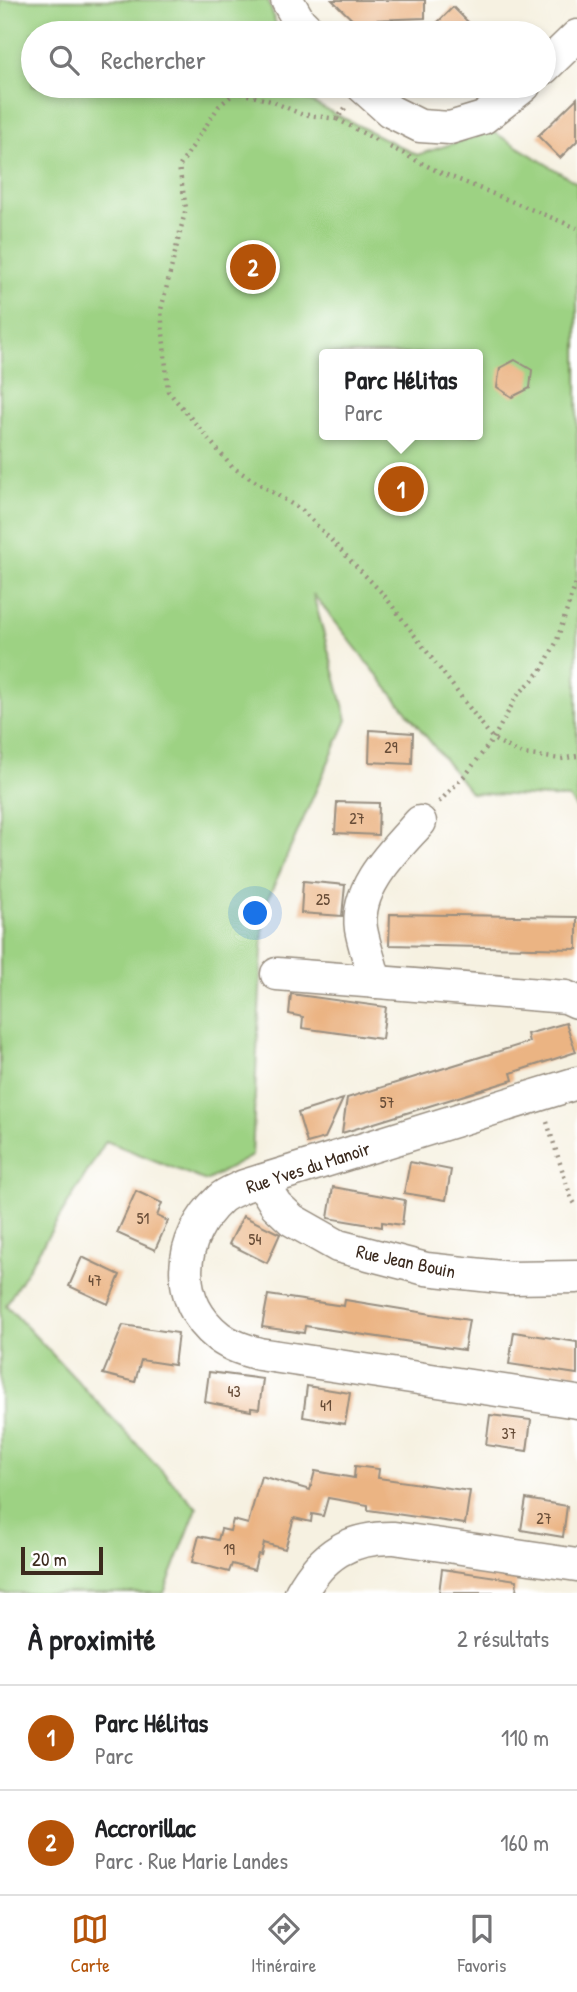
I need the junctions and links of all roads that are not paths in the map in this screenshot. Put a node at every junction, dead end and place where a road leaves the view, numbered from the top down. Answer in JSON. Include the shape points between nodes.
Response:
{"nodes":[{"id":1,"x":287,"y":0,"type":"edge"},
{"id":2,"x":299,"y":21,"type":"edge"},
{"id":3,"x":577,"y":36,"type":"edge"},
{"id":4,"x":556,"y":56,"type":"edge"},
{"id":5,"x":369,"y":98,"type":"edge"},
{"id":6,"x":509,"y":98,"type":"edge"},
{"id":7,"x":420,"y":822,"type":"road end"},
{"id":8,"x":277,"y":974,"type":"dead end"},
{"id":9,"x":375,"y":982,"type":"junction"},
{"id":10,"x":577,"y":1002,"type":"edge"},
{"id":11,"x":577,"y":1083,"type":"edge"},
{"id":12,"x":261,"y":1181,"type":"junction"},
{"id":13,"x":577,"y":1277,"type":"edge"},
{"id":14,"x":577,"y":1402,"type":"edge"},
{"id":15,"x":577,"y":1565,"type":"edge"},
{"id":16,"x":301,"y":1593,"type":"edge"}],
"edges":[{"from":1,"to":2,"type":"street"},
{"from":3,"to":4,"type":"street"},
{"from":5,"to":6,"type":"street","via":[[419,126],[450,128],[483,118]]},
{"from":7,"to":9,"type":"street","via":[[366,889],[361,926]]},
{"from":8,"to":9,"type":"street"},
{"from":9,"to":10,"type":"street"},
{"from":11,"to":12,"type":"street","name":"Rue Yves du Manoir"},
{"from":12,"to":13,"type":"street","name":"Rue Jean Bouin","via":[[292,1220],[338,1246],[426,1269],[510,1278]]},
{"from":12,"to":14,"type":"street","name":"Rue Yves du Manoir","via":[[222,1197],[190,1242],[184,1269],[187,1291],[220,1338],[259,1354]]},
{"from":15,"to":16,"type":"street","via":[[372,1538],[333,1553],[313,1572]]}]}
